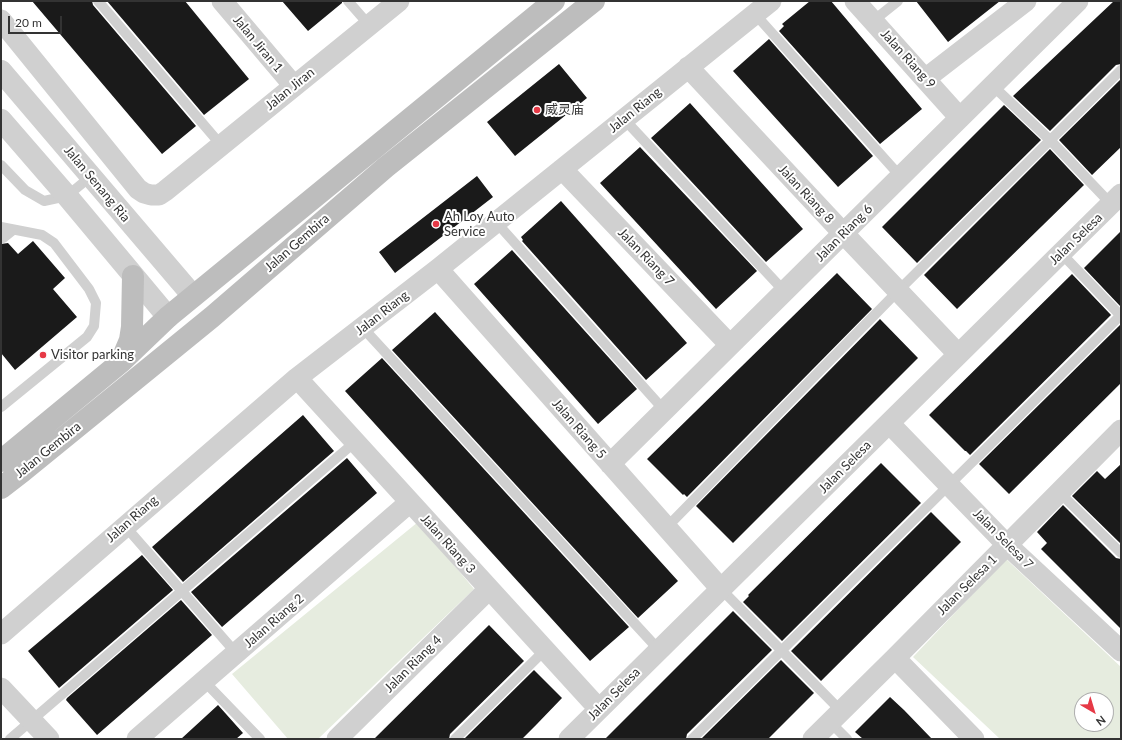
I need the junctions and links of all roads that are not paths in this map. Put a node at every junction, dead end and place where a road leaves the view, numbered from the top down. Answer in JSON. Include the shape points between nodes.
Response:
{"nodes":[{"id":1,"x":98,"y":1,"type":"edge"},
{"id":2,"x":222,"y":1,"type":"edge"},
{"id":3,"x":348,"y":1,"type":"edge"},
{"id":4,"x":399,"y":1,"type":"edge"},
{"id":5,"x":554,"y":1,"type":"edge"},
{"id":6,"x":594,"y":1,"type":"edge"},
{"id":7,"x":771,"y":1,"type":"edge"},
{"id":8,"x":855,"y":1,"type":"edge"},
{"id":9,"x":898,"y":1,"type":"edge"},
{"id":10,"x":1026,"y":1,"type":"edge"},
{"id":11,"x":1078,"y":1,"type":"edge"},
{"id":12,"x":755,"y":14,"type":"junction"},
{"id":13,"x":1,"y":20,"type":"edge"},
{"id":14,"x":873,"y":21,"type":"junction"},
{"id":15,"x":369,"y":25,"type":"junction"},
{"id":16,"x":688,"y":68,"type":"junction"},
{"id":17,"x":1121,"y":70,"type":"edge"},
{"id":18,"x":1,"y":71,"type":"edge"},
{"id":19,"x":926,"y":79,"type":"junction"},
{"id":20,"x":992,"y":85,"type":"junction"},
{"id":21,"x":294,"y":86,"type":"junction"},
{"id":22,"x":960,"y":118,"type":"junction"},
{"id":23,"x":624,"y":119,"type":"junction"},
{"id":24,"x":1,"y":120,"type":"edge"},
{"id":25,"x":1050,"y":140,"type":"junction"},
{"id":26,"x":221,"y":145,"type":"junction"},
{"id":27,"x":1,"y":166,"type":"edge"},
{"id":28,"x":562,"y":169,"type":"junction"},
{"id":29,"x":900,"y":176,"type":"junction"},
{"id":30,"x":90,"y":177,"type":"junction"},
{"id":31,"x":68,"y":196,"type":"junction"},
{"id":32,"x":1116,"y":199,"type":"edge"},
{"id":33,"x":496,"y":222,"type":"junction"},
{"id":34,"x":2,"y":232,"type":"edge"},
{"id":35,"x":843,"y":233,"type":"junction"},
{"id":36,"x":1061,"y":254,"type":"junction"},
{"id":37,"x":438,"y":269,"type":"junction"},
{"id":38,"x":133,"y":276,"type":"junction"},
{"id":39,"x":784,"y":291,"type":"junction"},
{"id":40,"x":898,"y":291,"type":"junction"},
{"id":41,"x":193,"y":296,"type":"junction"},
{"id":42,"x":1121,"y":315,"type":"edge"},
{"id":43,"x":168,"y":317,"type":"junction"},
{"id":44,"x":212,"y":317,"type":"junction"},
{"id":45,"x":191,"y":321,"type":"junction"},
{"id":46,"x":363,"y":328,"type":"junction"},
{"id":47,"x":181,"y":343,"type":"junction"},
{"id":48,"x":730,"y":345,"type":"junction"},
{"id":49,"x":958,"y":354,"type":"junction"},
{"id":50,"x":120,"y":362,"type":"junction"},
{"id":51,"x":296,"y":378,"type":"junction"},
{"id":52,"x":1,"y":407,"type":"edge"},
{"id":53,"x":664,"y":410,"type":"junction"},
{"id":54,"x":889,"y":423,"type":"junction"},
{"id":55,"x":1120,"y":432,"type":"edge"},
{"id":56,"x":355,"y":442,"type":"junction"},
{"id":57,"x":1,"y":461,"type":"edge"},
{"id":58,"x":610,"y":464,"type":"junction"},
{"id":59,"x":949,"y":485,"type":"junction"},
{"id":60,"x":1,"y":488,"type":"edge"},
{"id":61,"x":1059,"y":492,"type":"junction"},
{"id":62,"x":410,"y":502,"type":"junction"},
{"id":63,"x":125,"y":526,"type":"junction"},
{"id":64,"x":666,"y":528,"type":"junction"},
{"id":65,"x":1007,"y":545,"type":"junction"},
{"id":66,"x":1121,"y":553,"type":"edge"},
{"id":67,"x":489,"y":589,"type":"junction"},
{"id":68,"x":721,"y":589,"type":"junction"},
{"id":69,"x":182,"y":591,"type":"junction"},
{"id":70,"x":3,"y":630,"type":"edge"},
{"id":71,"x":545,"y":650,"type":"junction"},
{"id":72,"x":659,"y":650,"type":"junction"},
{"id":73,"x":782,"y":651,"type":"junction"},
{"id":74,"x":1121,"y":651,"type":"edge"},
{"id":75,"x":236,"y":653,"type":"junction"},
{"id":76,"x":894,"y":658,"type":"junction"},
{"id":77,"x":204,"y":681,"type":"junction"},
{"id":78,"x":1,"y":688,"type":"edge"},
{"id":79,"x":599,"y":709,"type":"junction"},
{"id":80,"x":836,"y":716,"type":"junction"},
{"id":81,"x":32,"y":721,"type":"junction"},
{"id":82,"x":577,"y":734,"type":"edge"},
{"id":83,"x":10,"y":739,"type":"edge"},
{"id":84,"x":49,"y":739,"type":"edge"},
{"id":85,"x":137,"y":739,"type":"edge"},
{"id":86,"x":260,"y":739,"type":"edge"},
{"id":87,"x":337,"y":739,"type":"edge"},
{"id":88,"x":455,"y":739,"type":"edge"},
{"id":89,"x":692,"y":739,"type":"edge"},
{"id":90,"x":813,"y":739,"type":"edge"},
{"id":91,"x":848,"y":739,"type":"edge"},
{"id":92,"x":974,"y":739,"type":"edge"}],
"edges":[{"from":1,"to":26,"type":"lane"},
{"from":2,"to":21,"type":"street","name":"Jalan Jiran 1"},
{"from":3,"to":15,"type":"lane"},
{"from":4,"to":15,"type":"street","name":"Jalan Jiran"},
{"from":5,"to":41,"type":"main road","name":"Jalan Gembira"},
{"from":6,"to":44,"type":"main road","name":"Jalan Gembira","via":[[386,167]]},
{"from":7,"to":12,"type":"street","name":"Jalan Riang"},
{"from":8,"to":14,"type":"street","name":"Jalan Riang 9"},
{"from":9,"to":14,"type":"lane"},
{"from":10,"to":19,"type":"street"},
{"from":11,"to":20,"type":"street","name":"Jalan Riang 6"},
{"from":12,"to":16,"type":"street","name":"Jalan Riang"},
{"from":12,"to":29,"type":"lane"},
{"from":13,"to":26,"type":"street","name":"Jalan Jiran","via":[[138,189],[144,193],[159,195]]},
{"from":14,"to":19,"type":"street","name":"Jalan Riang 9"},
{"from":15,"to":21,"type":"street","name":"Jalan Jiran"},
{"from":16,"to":23,"type":"street","name":"Jalan Riang"},
{"from":16,"to":35,"type":"street","name":"Jalan Riang 8"},
{"from":17,"to":25,"type":"lane"},
{"from":18,"to":30,"type":"street","name":"Jalan Senang Ria"},
{"from":19,"to":22,"type":"street","name":"Jalan Riang 9"},
{"from":20,"to":22,"type":"street","name":"Jalan Riang 6"},
{"from":20,"to":25,"type":"lane"},
{"from":21,"to":26,"type":"street","name":"Jalan Jiran"},
{"from":22,"to":29,"type":"street","name":"Jalan Riang 6"},
{"from":23,"to":28,"type":"street","name":"Jalan Riang"},
{"from":23,"to":39,"type":"lane"},
{"from":24,"to":31,"type":"street"},
{"from":25,"to":32,"type":"lane"},
{"from":25,"to":40,"type":"lane"},
{"from":27,"to":31,"type":"lane","via":[[25,190],[44,201]]},
{"from":28,"to":33,"type":"street","name":"Jalan Riang"},
{"from":28,"to":48,"type":"street","name":"Jalan Riang 7"},
{"from":29,"to":35,"type":"street","name":"Jalan Riang 6"},
{"from":30,"to":31,"type":"lane"},
{"from":30,"to":41,"type":"street","name":"Jalan Senang Ria"},
{"from":31,"to":38,"type":"street"},
{"from":32,"to":36,"type":"street","name":"Jalan Selesa"},
{"from":33,"to":37,"type":"street","name":"Jalan Riang"},
{"from":33,"to":53,"type":"lane"},
{"from":34,"to":52,"type":"lane","via":[[13,230],[42,235],[54,243],[96,303],[94,326],[87,337]]},
{"from":35,"to":39,"type":"street","name":"Jalan Riang 6"},
{"from":35,"to":40,"type":"street","name":"Jalan Riang 8"},
{"from":36,"to":42,"type":"lane"},
{"from":36,"to":49,"type":"street","name":"Jalan Selesa"},
{"from":37,"to":46,"type":"street","name":"Jalan Riang"},
{"from":37,"to":58,"type":"street","name":"Jalan Riang 5"},
{"from":38,"to":43,"type":"street"},
{"from":38,"to":50,"type":"main road","via":[[132,327],[130,340]]},
{"from":39,"to":48,"type":"street","name":"Jalan Riang 6"},
{"from":40,"to":49,"type":"street","name":"Jalan Riang 8"},
{"from":40,"to":64,"type":"lane"},
{"from":41,"to":43,"type":"main road","name":"Jalan Gembira"},
{"from":41,"to":45,"type":"main road"},
{"from":42,"to":59,"type":"lane"},
{"from":43,"to":45,"type":"main road"},
{"from":43,"to":50,"type":"main road","name":"Jalan Gembira"},
{"from":44,"to":45,"type":"main road"},
{"from":44,"to":47,"type":"main road","name":"Jalan Gembira"},
{"from":45,"to":47,"type":"main road"},
{"from":46,"to":51,"type":"street","name":"Jalan Riang"},
{"from":46,"to":72,"type":"lane"},
{"from":47,"to":60,"type":"main road","name":"Jalan Gembira"},
{"from":48,"to":53,"type":"street","name":"Jalan Riang 6"},
{"from":49,"to":54,"type":"street","name":"Jalan Selesa"},
{"from":50,"to":57,"type":"main road","name":"Jalan Gembira"},
{"from":51,"to":56,"type":"street","name":"Jalan Riang 3"},
{"from":51,"to":63,"type":"street","name":"Jalan Riang"},
{"from":53,"to":58,"type":"street","name":"Jalan Riang 6"},
{"from":54,"to":59,"type":"street","name":"Jalan Selesa 7"},
{"from":54,"to":68,"type":"street","name":"Jalan Selesa"},
{"from":55,"to":61,"type":"street","name":"Jalan Selesa 1"},
{"from":56,"to":62,"type":"street","name":"Jalan Riang 3"},
{"from":56,"to":69,"type":"lane"},
{"from":58,"to":64,"type":"street","name":"Jalan Riang 5"},
{"from":59,"to":65,"type":"street","name":"Jalan Selesa 7"},
{"from":59,"to":73,"type":"lane"},
{"from":61,"to":65,"type":"street","name":"Jalan Selesa 1"},
{"from":61,"to":66,"type":"lane"},
{"from":62,"to":67,"type":"street","name":"Jalan Riang 3"},
{"from":62,"to":75,"type":"street","name":"Jalan Riang 2"},
{"from":63,"to":69,"type":"lane"},
{"from":63,"to":70,"type":"street","name":"Jalan Riang"},
{"from":64,"to":68,"type":"street","name":"Jalan Riang 5"},
{"from":65,"to":74,"type":"street","name":"Jalan Selesa 7"},
{"from":65,"to":76,"type":"street","name":"Jalan Selesa 1"},
{"from":67,"to":71,"type":"street","name":"Jalan Riang 3"},
{"from":67,"to":87,"type":"street","name":"Jalan Riang 4"},
{"from":68,"to":72,"type":"street","name":"Jalan Selesa"},
{"from":68,"to":73,"type":"lane"},
{"from":69,"to":75,"type":"lane"},
{"from":69,"to":81,"type":"lane"},
{"from":71,"to":79,"type":"street","name":"Jalan Riang 3"},
{"from":71,"to":88,"type":"lane"},
{"from":72,"to":79,"type":"street","name":"Jalan Selesa"},
{"from":73,"to":80,"type":"lane"},
{"from":73,"to":89,"type":"lane"},
{"from":75,"to":77,"type":"street","name":"Jalan Riang 2"},
{"from":76,"to":80,"type":"street","name":"Jalan Selesa 1"},
{"from":76,"to":92,"type":"street"},
{"from":77,"to":85,"type":"street","name":"Jalan Riang 2"},
{"from":77,"to":86,"type":"lane"},
{"from":78,"to":81,"type":"street"},
{"from":79,"to":82,"type":"street","name":"Jalan Selesa"},
{"from":80,"to":90,"type":"street","name":"Jalan Selesa 1"},
{"from":80,"to":91,"type":"lane"},
{"from":81,"to":83,"type":"lane"},
{"from":81,"to":84,"type":"street"}]}
